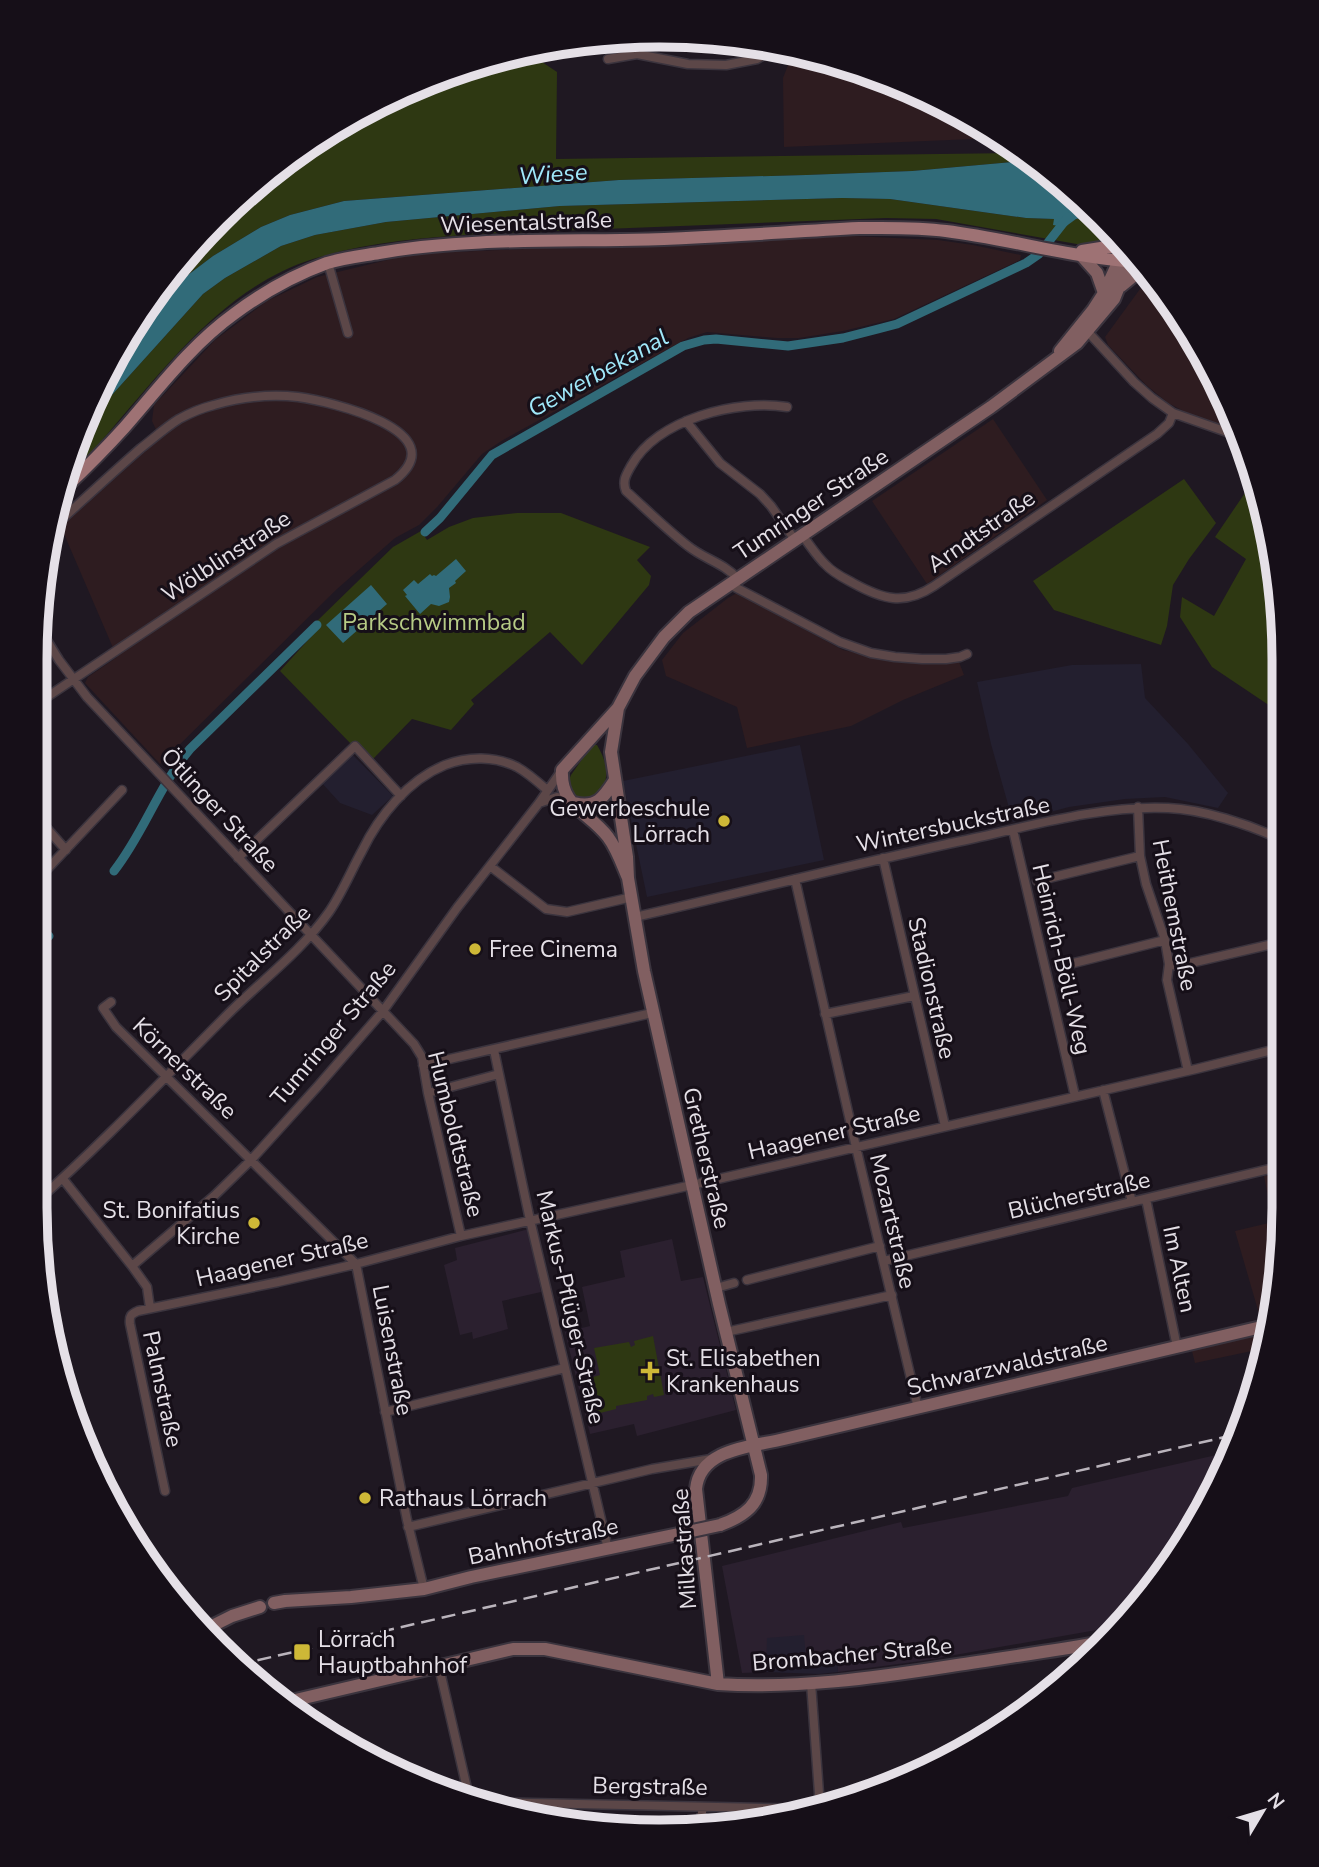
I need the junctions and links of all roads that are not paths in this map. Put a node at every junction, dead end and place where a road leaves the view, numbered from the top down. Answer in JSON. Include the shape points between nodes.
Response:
{"nodes":[{"id":1,"x":762,"y":56,"type":"edge"},
{"id":2,"x":608,"y":59,"type":"dead end"},
{"id":3,"x":1111,"y":247,"type":"edge"},
{"id":4,"x":1077,"y":254,"type":"junction"},
{"id":5,"x":1124,"y":260,"type":"edge"},
{"id":6,"x":328,"y":263,"type":"junction"},
{"id":7,"x":1126,"y":264,"type":"edge"},
{"id":8,"x":1127,"y":265,"type":"edge"},
{"id":9,"x":1135,"y":275,"type":"edge"},
{"id":10,"x":1121,"y":287,"type":"junction"},
{"id":11,"x":1104,"y":293,"type":"junction"},
{"id":12,"x":1085,"y":328,"type":"junction"},
{"id":13,"x":348,"y":333,"type":"dead end"},
{"id":14,"x":787,"y":407,"type":"dead end"},
{"id":15,"x":1173,"y":413,"type":"junction"},
{"id":16,"x":686,"y":421,"type":"junction"},
{"id":17,"x":1227,"y":432,"type":"edge"},
{"id":18,"x":75,"y":478,"type":"edge"},
{"id":19,"x":65,"y":516,"type":"edge"},
{"id":20,"x":799,"y":538,"type":"junction"},
{"id":21,"x":734,"y":582,"type":"junction"},
{"id":22,"x":48,"y":643,"type":"edge"},
{"id":23,"x":967,"y":654,"type":"dead end"},
{"id":24,"x":74,"y":680,"type":"junction"},
{"id":25,"x":47,"y":697,"type":"edge"},
{"id":26,"x":618,"y":708,"type":"junction"},
{"id":27,"x":595,"y":735,"type":"junction"},
{"id":28,"x":611,"y":752,"type":"junction"},
{"id":29,"x":562,"y":770,"type":"junction"},
{"id":30,"x":615,"y":780,"type":"junction"},
{"id":31,"x":122,"y":790,"type":"dead end"},
{"id":32,"x":547,"y":790,"type":"junction"},
{"id":33,"x":401,"y":796,"type":"junction"},
{"id":34,"x":570,"y":802,"type":"junction"},
{"id":35,"x":539,"y":803,"type":"junction"},
{"id":36,"x":1138,"y":807,"type":"junction"},
{"id":37,"x":47,"y":829,"type":"edge"},
{"id":38,"x":1013,"y":830,"type":"junction"},
{"id":39,"x":1272,"y":836,"type":"edge"},
{"id":40,"x":66,"y":850,"type":"junction"},
{"id":41,"x":1140,"y":856,"type":"junction"},
{"id":42,"x":238,"y":858,"type":"junction"},
{"id":43,"x":883,"y":858,"type":"junction"},
{"id":44,"x":490,"y":866,"type":"junction"},
{"id":45,"x":47,"y":870,"type":"edge"},
{"id":46,"x":628,"y":878,"type":"junction"},
{"id":47,"x":795,"y":879,"type":"junction"},
{"id":48,"x":1037,"y":881,"type":"dead end"},
{"id":49,"x":632,"y":897,"type":"junction"},
{"id":50,"x":635,"y":917,"type":"junction"},
{"id":51,"x":311,"y":934,"type":"junction"},
{"id":52,"x":1165,"y":940,"type":"junction"},
{"id":53,"x":1272,"y":945,"type":"edge"},
{"id":54,"x":1168,"y":964,"type":"junction"},
{"id":55,"x":1058,"y":967,"type":"dead end"},
{"id":56,"x":914,"y":996,"type":"junction"},
{"id":57,"x":111,"y":1002,"type":"dead end"},
{"id":58,"x":383,"y":1011,"type":"junction"},
{"id":59,"x":652,"y":1013,"type":"junction"},
{"id":60,"x":825,"y":1014,"type":"junction"},
{"id":61,"x":494,"y":1050,"type":"junction"},
{"id":62,"x":1272,"y":1050,"type":"edge"},
{"id":63,"x":423,"y":1065,"type":"junction"},
{"id":64,"x":1188,"y":1071,"type":"junction"},
{"id":65,"x":499,"y":1074,"type":"junction"},
{"id":66,"x":166,"y":1076,"type":"junction"},
{"id":67,"x":1103,"y":1090,"type":"junction"},
{"id":68,"x":428,"y":1093,"type":"junction"},
{"id":69,"x":1075,"y":1096,"type":"junction"},
{"id":70,"x":945,"y":1126,"type":"junction"},
{"id":71,"x":856,"y":1147,"type":"junction"},
{"id":72,"x":251,"y":1160,"type":"junction"},
{"id":73,"x":1272,"y":1168,"type":"edge"},
{"id":74,"x":63,"y":1179,"type":"junction"},
{"id":75,"x":692,"y":1185,"type":"junction"},
{"id":76,"x":47,"y":1193,"type":"edge"},
{"id":77,"x":1146,"y":1199,"type":"junction"},
{"id":78,"x":1132,"y":1202,"type":"junction"},
{"id":79,"x":530,"y":1220,"type":"junction"},
{"id":80,"x":461,"y":1236,"type":"junction"},
{"id":81,"x":880,"y":1246,"type":"junction"},
{"id":82,"x":884,"y":1261,"type":"junction"},
{"id":83,"x":356,"y":1264,"type":"junction"},
{"id":84,"x":132,"y":1266,"type":"junction"},
{"id":85,"x":747,"y":1280,"type":"dead end"},
{"id":86,"x":734,"y":1283,"type":"dead end"},
{"id":87,"x":716,"y":1288,"type":"junction"},
{"id":88,"x":891,"y":1295,"type":"junction"},
{"id":89,"x":150,"y":1308,"type":"junction"},
{"id":90,"x":1260,"y":1327,"type":"edge"},
{"id":91,"x":726,"y":1332,"type":"junction"},
{"id":92,"x":1177,"y":1347,"type":"junction"},
{"id":93,"x":565,"y":1368,"type":"junction"},
{"id":94,"x":918,"y":1408,"type":"junction"},
{"id":95,"x":385,"y":1412,"type":"junction"},
{"id":96,"x":754,"y":1446,"type":"junction"},
{"id":97,"x":714,"y":1458,"type":"junction"},
{"id":98,"x":593,"y":1483,"type":"junction"},
{"id":99,"x":165,"y":1491,"type":"dead end"},
{"id":100,"x":408,"y":1527,"type":"junction"},
{"id":101,"x":608,"y":1549,"type":"junction"},
{"id":102,"x":424,"y":1589,"type":"junction"},
{"id":103,"x":274,"y":1603,"type":"dead end"},
{"id":104,"x":260,"y":1607,"type":"dead end"},
{"id":105,"x":213,"y":1626,"type":"edge"},
{"id":106,"x":1087,"y":1645,"type":"edge"},
{"id":107,"x":439,"y":1667,"type":"junction"},
{"id":108,"x":811,"y":1683,"type":"junction"},
{"id":109,"x":718,"y":1684,"type":"junction"},
{"id":110,"x":299,"y":1702,"type":"edge"},
{"id":111,"x":467,"y":1788,"type":"edge"},
{"id":112,"x":819,"y":1799,"type":"edge"},
{"id":113,"x":517,"y":1803,"type":"edge"},
{"id":114,"x":704,"y":1807,"type":"junction"},
{"id":115,"x":777,"y":1808,"type":"edge"},
{"id":116,"x":701,"y":1818,"type":"edge"}],
"edges":[{"from":1,"to":2,"type":"street","via":[[726,65],[688,64],[637,54]]},
{"from":3,"to":4,"type":"main road"},
{"from":4,"to":5,"type":"main road"},
{"from":4,"to":6,"type":"main road","name":"Wiesentalstraße","via":[[943,230],[859,228],[426,246]]},
{"from":4,"to":11,"type":"main road","via":[[1097,273]]},
{"from":6,"to":13,"type":"street"},
{"from":6,"to":18,"type":"main road","name":"Wiesentalstraße","via":[[270,290],[213,331]]},
{"from":7,"to":11,"type":"main road","name":"Tumringer Straße"},
{"from":8,"to":10,"type":"main road","name":"Tumringer Straße"},
{"from":9,"to":10,"type":"main road"},
{"from":10,"to":12,"type":"main road","name":"Tumringer Straße"},
{"from":11,"to":12,"type":"main road","name":"Tumringer Straße"},
{"from":12,"to":15,"type":"street","via":[[1133,382]]},
{"from":12,"to":20,"type":"main road","name":"Tumringer Straße","via":[[999,402]]},
{"from":14,"to":16,"type":"street","via":[[733,407]]},
{"from":15,"to":17,"type":"street"},
{"from":15,"to":20,"type":"street","name":"Arndtstraße","via":[[1157,434],[917,596],[891,598],[865,590],[827,566]]},
{"from":16,"to":20,"type":"street","name":"Arndtstraße","via":[[720,463],[766,500]]},
{"from":16,"to":21,"type":"street","via":[[662,433],[638,454],[625,478],[626,491],[690,548],[727,568]]},
{"from":19,"to":24,"type":"street","name":"Wölblinstraße","via":[[179,419],[243,397],[298,397],[333,404],[367,415],[400,432],[408,442],[407,468],[395,480],[276,544]]},
{"from":20,"to":21,"type":"main road","name":"Tumringer Straße"},
{"from":21,"to":23,"type":"street","via":[[848,645],[872,653],[946,659]]},
{"from":21,"to":26,"type":"main road","name":"Tumringer Straße","via":[[689,612],[664,637]]},
{"from":22,"to":24,"type":"street","name":"Ötlinger Straße"},
{"from":24,"to":25,"type":"street","name":"Wölblinstraße"},
{"from":24,"to":42,"type":"street","name":"Ötlinger Straße"},
{"from":26,"to":27,"type":"main road","name":"Tumringer Straße"},
{"from":26,"to":28,"type":"main road","name":"Tumringer Straße"},
{"from":27,"to":28,"type":"main road"},
{"from":27,"to":29,"type":"main road","name":"Tumringer Straße"},
{"from":28,"to":30,"type":"main road","name":"Gretherstraße"},
{"from":29,"to":32,"type":"street","name":"Tumringer Straße"},
{"from":29,"to":34,"type":"main road","via":[[563,789]]},
{"from":30,"to":34,"type":"main road","via":[[605,796],[592,804]]},
{"from":30,"to":46,"type":"main road","name":"Gretherstraße"},
{"from":31,"to":40,"type":"street"},
{"from":32,"to":33,"type":"street","name":"Spitalstraße","via":[[519,768],[467,758],[444,765]]},
{"from":32,"to":35,"type":"street","name":"Tumringer Straße"},
{"from":33,"to":42,"type":"street","via":[[355,746]]},
{"from":33,"to":51,"type":"street","name":"Spitalstraße","via":[[378,822],[330,911]]},
{"from":34,"to":35,"type":"street","via":[[557,797]]},
{"from":34,"to":46,"type":"main road","name":"Gretherstraße","via":[[608,838]]},
{"from":35,"to":44,"type":"street","name":"Tumringer Straße"},
{"from":36,"to":38,"type":"street","name":"Wintersbuckstraße"},
{"from":36,"to":39,"type":"street","name":"Wintersbuckstraße","via":[[1209,815]]},
{"from":36,"to":41,"type":"street","name":"Heithemstraße"},
{"from":37,"to":40,"type":"street"},
{"from":38,"to":43,"type":"street","name":"Wintersbuckstraße"},
{"from":38,"to":69,"type":"street","name":"Heinrich-Böll-Weg"},
{"from":40,"to":45,"type":"street"},
{"from":41,"to":48,"type":"street"},
{"from":41,"to":52,"type":"street","name":"Heithemstraße"},
{"from":42,"to":51,"type":"street","name":"Ötlinger Straße"},
{"from":43,"to":47,"type":"street","name":"Wintersbuckstraße"},
{"from":43,"to":56,"type":"street","name":"Stadionstraße"},
{"from":44,"to":49,"type":"street","via":[[546,909],[567,912]]},
{"from":44,"to":58,"type":"street","name":"Tumringer Straße"},
{"from":46,"to":49,"type":"main road","name":"Gretherstraße"},
{"from":47,"to":50,"type":"street","name":"Wintersbuckstraße"},
{"from":47,"to":60,"type":"street","name":"Mozartstraße"},
{"from":49,"to":50,"type":"main road","name":"Gretherstraße"},
{"from":50,"to":59,"type":"main road","name":"Gretherstraße"},
{"from":51,"to":58,"type":"street","name":"Ötlinger Straße"},
{"from":51,"to":66,"type":"street","name":"Spitalstraße"},
{"from":52,"to":54,"type":"street","name":"Heithemstraße"},
{"from":52,"to":55,"type":"street"},
{"from":53,"to":54,"type":"street","via":[[1178,966]]},
{"from":54,"to":64,"type":"street","name":"Heithemstraße","via":[[1167,980]]},
{"from":56,"to":60,"type":"street"},
{"from":56,"to":70,"type":"street","name":"Stadionstraße"},
{"from":57,"to":66,"type":"street","name":"Körnerstraße","via":[[103,1008],[116,1027]]},
{"from":58,"to":63,"type":"street","name":"Humboldtstraße","via":[[414,1044]]},
{"from":58,"to":72,"type":"street","name":"Tumringer Straße"},
{"from":59,"to":61,"type":"street"},
{"from":59,"to":75,"type":"main road","name":"Gretherstraße"},
{"from":60,"to":71,"type":"street","name":"Mozartstraße"},
{"from":61,"to":63,"type":"street"},
{"from":61,"to":65,"type":"street","name":"Markus-Pflüger-Straße"},
{"from":62,"to":64,"type":"street","name":"Haagener Straße"},
{"from":63,"to":68,"type":"street","name":"Humboldtstraße"},
{"from":64,"to":67,"type":"street","name":"Haagener Straße"},
{"from":65,"to":68,"type":"street"},
{"from":65,"to":79,"type":"street","name":"Markus-Pflüger-Straße"},
{"from":66,"to":72,"type":"street","name":"Körnerstraße"},
{"from":66,"to":74,"type":"street","name":"Spitalstraße"},
{"from":67,"to":69,"type":"street","name":"Haagener Straße"},
{"from":67,"to":78,"type":"street"},
{"from":68,"to":80,"type":"street","name":"Humboldtstraße"},
{"from":69,"to":70,"type":"street","name":"Haagener Straße"},
{"from":70,"to":71,"type":"street","name":"Haagener Straße"},
{"from":71,"to":75,"type":"street","name":"Haagener Straße"},
{"from":71,"to":81,"type":"street","name":"Mozartstraße"},
{"from":72,"to":83,"type":"street","name":"Luisenstraße"},
{"from":72,"to":84,"type":"street","name":"Tumringer Straße"},
{"from":73,"to":77,"type":"street","name":"Blücherstraße"},
{"from":74,"to":76,"type":"street","name":"Spitalstraße"},
{"from":74,"to":84,"type":"street"},
{"from":75,"to":79,"type":"street","name":"Haagener Straße"},
{"from":75,"to":87,"type":"main road","name":"Gretherstraße"},
{"from":77,"to":78,"type":"street","name":"Blücherstraße"},
{"from":77,"to":92,"type":"street","name":"Im Alten"},
{"from":78,"to":82,"type":"street","name":"Blücherstraße"},
{"from":79,"to":80,"type":"street","name":"Haagener Straße"},
{"from":79,"to":93,"type":"street","name":"Markus-Pflüger-Straße"},
{"from":80,"to":83,"type":"street","name":"Haagener Straße"},
{"from":81,"to":82,"type":"street","name":"Mozartstraße"},
{"from":81,"to":85,"type":"street"},
{"from":82,"to":88,"type":"street","name":"Mozartstraße"},
{"from":83,"to":89,"type":"street","name":"Haagener Straße"},
{"from":83,"to":95,"type":"street","name":"Luisenstraße"},
{"from":84,"to":89,"type":"street","via":[[147,1287]]},
{"from":86,"to":87,"type":"street"},
{"from":87,"to":91,"type":"main road","name":"Gretherstraße"},
{"from":88,"to":91,"type":"street"},
{"from":88,"to":94,"type":"street","name":"Mozartstraße"},
{"from":89,"to":99,"type":"street","name":"Palmstraße","via":[[133,1313],[130,1324]]},
{"from":90,"to":92,"type":"main road","name":"Schwarzwaldstraße"},
{"from":91,"to":96,"type":"main road","name":"Gretherstraße"},
{"from":92,"to":94,"type":"main road","name":"Schwarzwaldstraße"},
{"from":93,"to":95,"type":"street"},
{"from":93,"to":98,"type":"street","name":"Markus-Pflüger-Straße"},
{"from":94,"to":96,"type":"main road","name":"Schwarzwaldstraße"},
{"from":95,"to":100,"type":"street","name":"Luisenstraße"},
{"from":96,"to":97,"type":"main road"},
{"from":96,"to":101,"type":"main road","name":"Bahnhofstraße","bridge":true,"via":[[760,1493],[746,1511],[720,1525]]},
{"from":97,"to":98,"type":"street"},
{"from":97,"to":109,"type":"main road","name":"Milkastraße","via":[[704,1467],[696,1489]]},
{"from":98,"to":100,"type":"street"},
{"from":98,"to":101,"type":"street","name":"Markus-Pflüger-Straße"},
{"from":100,"to":102,"type":"street","name":"Luisenstraße"},
{"from":101,"to":102,"type":"main road","name":"Bahnhofstraße"},
{"from":102,"to":103,"type":"main road","name":"Bahnhofstraße"},
{"from":104,"to":105,"type":"main road"},
{"from":106,"to":108,"type":"main road","name":"Brombacher Straße"},
{"from":107,"to":109,"type":"main road","name":"Brombacher Straße","via":[[513,1649],[544,1649]]},
{"from":107,"to":110,"type":"main road","name":"Brombacher Straße"},
{"from":107,"to":111,"type":"street"},
{"from":108,"to":109,"type":"main road","name":"Brombacher Straße"},
{"from":108,"to":112,"type":"street"},
{"from":113,"to":114,"type":"street","name":"Bergstraße"},
{"from":114,"to":115,"type":"street","name":"Bergstraße"},
{"from":114,"to":116,"type":"street"}]}
